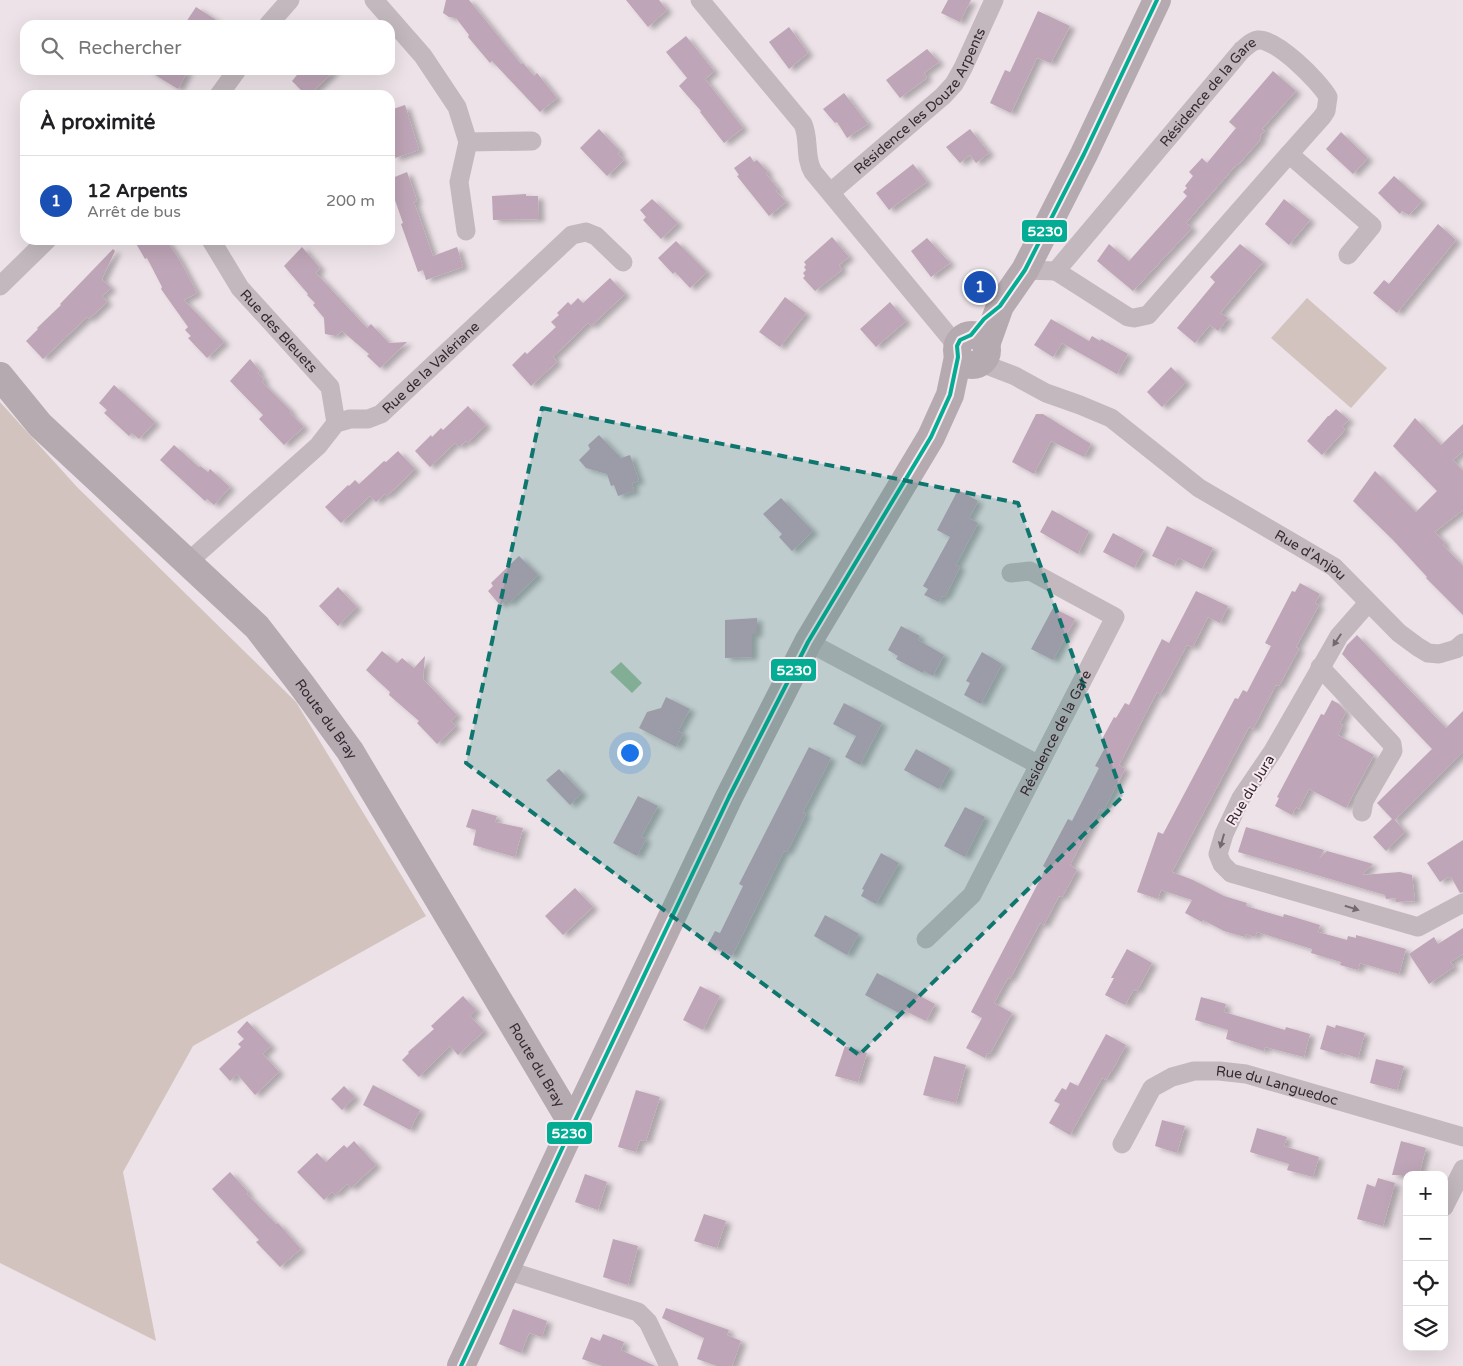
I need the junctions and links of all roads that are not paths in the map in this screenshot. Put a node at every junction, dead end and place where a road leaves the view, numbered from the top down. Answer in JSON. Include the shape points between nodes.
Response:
{"nodes":[{"id":1,"x":290,"y":0,"type":"edge"},
{"id":2,"x":374,"y":0,"type":"edge"},
{"id":3,"x":700,"y":0,"type":"edge"},
{"id":4,"x":994,"y":0,"type":"edge"},
{"id":5,"x":1158,"y":0,"type":"edge"},
{"id":6,"x":272,"y":20,"type":"edge"},
{"id":7,"x":392,"y":20,"type":"edge"},
{"id":8,"x":395,"y":24,"type":"edge"},
{"id":9,"x":234,"y":75,"type":"edge"},
{"id":10,"x":223,"y":90,"type":"edge"},
{"id":11,"x":532,"y":141,"type":"dead end"},
{"id":12,"x":468,"y":142,"type":"junction"},
{"id":13,"x":1289,"y":154,"type":"junction"},
{"id":14,"x":830,"y":192,"type":"junction"},
{"id":15,"x":466,"y":231,"type":"dead end"},
{"id":16,"x":42,"y":245,"type":"edge"},
{"id":17,"x":214,"y":245,"type":"edge"},
{"id":18,"x":1348,"y":255,"type":"dead end"},
{"id":19,"x":623,"y":262,"type":"dead end"},
{"id":20,"x":1025,"y":270,"type":"junction"},
{"id":21,"x":1056,"y":272,"type":"junction"},
{"id":22,"x":0,"y":286,"type":"edge"},
{"id":23,"x":972,"y":350,"type":"junction"},
{"id":24,"x":0,"y":376,"type":"edge"},
{"id":25,"x":336,"y":424,"type":"junction"},
{"id":26,"x":188,"y":562,"type":"junction"},
{"id":27,"x":1011,"y":573,"type":"dead end"},
{"id":28,"x":1368,"y":603,"type":"junction"},
{"id":29,"x":808,"y":642,"type":"junction"},
{"id":30,"x":1463,"y":643,"type":"edge"},
{"id":31,"x":1320,"y":667,"type":"junction"},
{"id":32,"x":1039,"y":765,"type":"junction"},
{"id":33,"x":1362,"y":812,"type":"dead end"},
{"id":34,"x":1463,"y":903,"type":"edge"},
{"id":35,"x":926,"y":939,"type":"dead end"},
{"id":36,"x":573,"y":1125,"type":"junction"},
{"id":37,"x":1463,"y":1137,"type":"edge"},
{"id":38,"x":1122,"y":1144,"type":"dead end"},
{"id":39,"x":1463,"y":1169,"type":"edge"},
{"id":40,"x":1448,"y":1199,"type":"edge"},
{"id":41,"x":506,"y":1270,"type":"junction"},
{"id":42,"x":461,"y":1366,"type":"edge"},
{"id":43,"x":669,"y":1366,"type":"edge"}],
"edges":[{"from":1,"to":6,"type":"street"},
{"from":2,"to":7,"type":"street"},
{"from":3,"to":14,"type":"street","via":[[803,124],[808,164]]},
{"from":4,"to":14,"type":"street","name":"Résidence les Douze Arpents","via":[[954,84]]},
{"from":5,"to":20,"type":"street"},
{"from":8,"to":12,"type":"street","via":[[423,56],[457,107]]},
{"from":9,"to":10,"type":"street"},
{"from":11,"to":12,"type":"street"},
{"from":12,"to":15,"type":"street","via":[[459,182]]},
{"from":13,"to":18,"type":"street","via":[[1372,226]]},
{"from":13,"to":21,"type":"street","name":"Résidence de la Gare","via":[[1148,315],[1128,317]]},
{"from":13,"to":21,"type":"street","name":"Résidence de la Gare","via":[[1326,111],[1328,97],[1320,84],[1281,49],[1259,40],[1242,50]]},
{"from":14,"to":23,"type":"street","name":"Rue d'Anjou","via":[[936,321]]},
{"from":16,"to":22,"type":"street"},
{"from":17,"to":25,"type":"street","name":"Rue des Bleuets","via":[[240,288],[330,387]]},
{"from":19,"to":25,"type":"street","name":"Rue de la Valériane","via":[[596,236],[586,232],[572,235],[381,414],[368,420]]},
{"from":20,"to":21,"type":"street","name":"Résidence de la Gare"},
{"from":20,"to":23,"type":"street","via":[[1000,306],[984,319]]},
{"from":23,"to":28,"type":"street","name":"Rue d'Anjou","via":[[1046,393],[1111,418],[1199,488],[1334,567]]},
{"from":23,"to":29,"type":"street","via":[[930,438]]},
{"from":24,"to":26,"type":"street","name":"Route du Bray","via":[[40,424]]},
{"from":25,"to":26,"type":"street","via":[[318,446]]},
{"from":26,"to":36,"type":"street","name":"Route du Bray","via":[[257,627],[350,751]]},
{"from":27,"to":32,"type":"street","name":"Résidence de la Gare","via":[[1030,571],[1116,617]]},
{"from":28,"to":30,"type":"street","name":"Rue d'Anjou","via":[[1399,633],[1428,652],[1448,653]]},
{"from":28,"to":31,"type":"street","name":"Rue du Jura","one_way":true,"via":[[1339,636]]},
{"from":29,"to":32,"type":"street"},
{"from":29,"to":36,"type":"street","via":[[729,797]]},
{"from":31,"to":33,"type":"street","via":[[1392,744],[1392,751],[1364,801]]},
{"from":31,"to":34,"type":"street","name":"Rue du Jura","one_way":true,"via":[[1273,752],[1241,798],[1218,854],[1222,864],[1231,873],[1418,927]]},
{"from":32,"to":35,"type":"street","name":"Résidence de la Gare","via":[[972,895]]},
{"from":36,"to":41,"type":"street"},
{"from":37,"to":38,"type":"street","name":"Rue du Languedoc","via":[[1246,1074],[1219,1071],[1172,1077],[1152,1088]]},
{"from":39,"to":40,"type":"street"},
{"from":41,"to":42,"type":"street"},
{"from":41,"to":43,"type":"street","via":[[638,1312],[648,1322]]}]}
